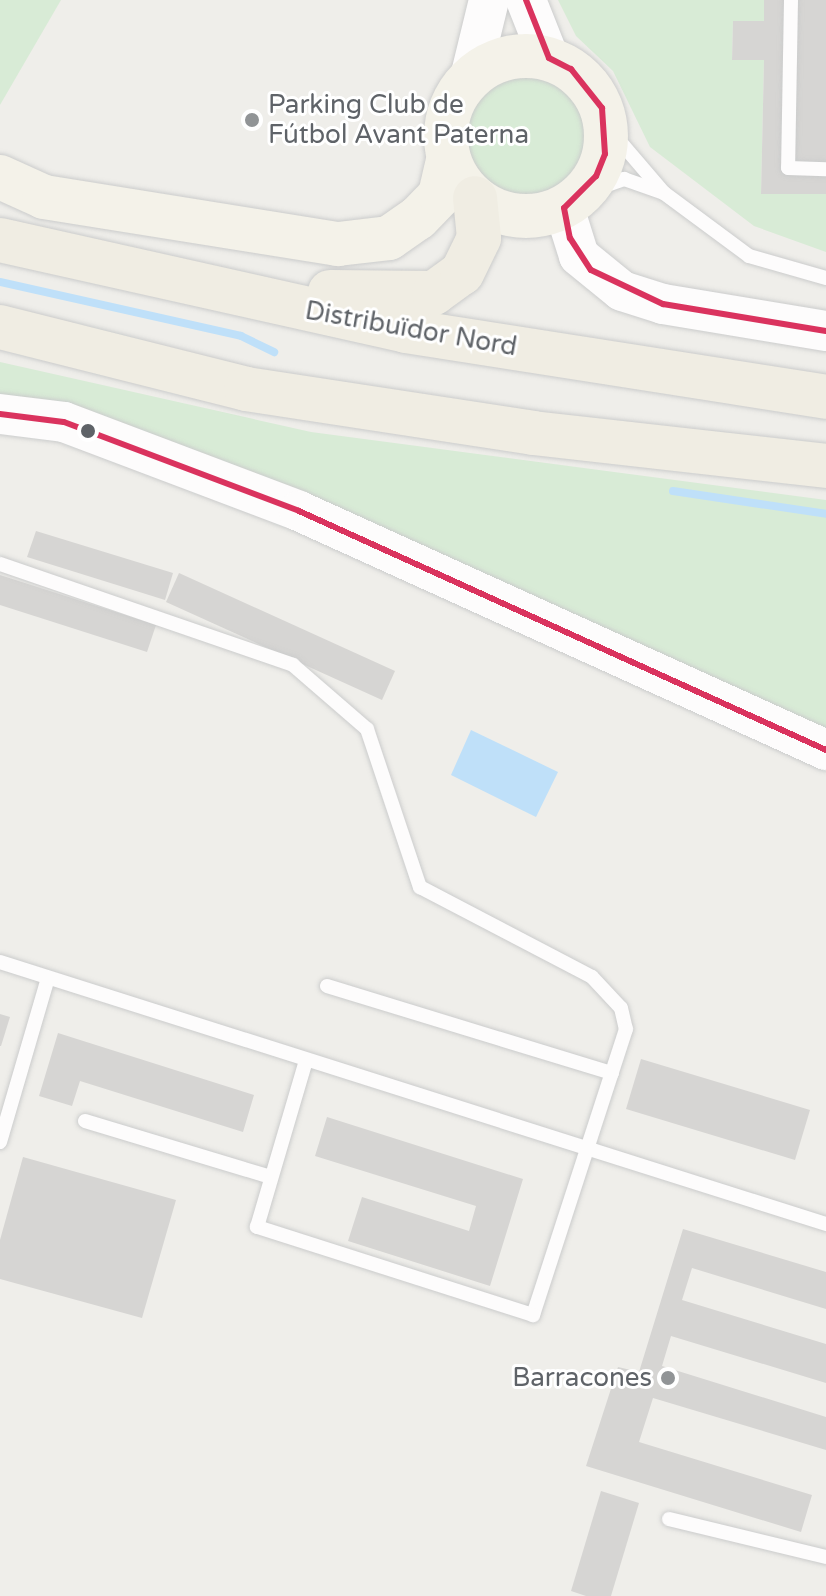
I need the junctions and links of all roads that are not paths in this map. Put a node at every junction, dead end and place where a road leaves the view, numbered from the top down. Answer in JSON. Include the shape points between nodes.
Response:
{"nodes":[{"id":1,"x":489,"y":0,"type":"edge"},
{"id":2,"x":526,"y":0,"type":"edge"},
{"id":3,"x":791,"y":0,"type":"edge"},
{"id":4,"x":549,"y":58,"type":"junction"},
{"id":5,"x":470,"y":78,"type":"junction"},
{"id":6,"x":602,"y":108,"type":"junction"},
{"id":7,"x":448,"y":159,"type":"junction"},
{"id":8,"x":826,"y":169,"type":"edge"},
{"id":9,"x":0,"y":177,"type":"edge"},
{"id":10,"x":664,"y":193,"type":"junction"},
{"id":11,"x":475,"y":198,"type":"junction"},
{"id":12,"x":573,"y":201,"type":"junction"},
{"id":13,"x":0,"y":240,"type":"edge"},
{"id":14,"x":826,"y":278,"type":"edge"},
{"id":15,"x":226,"y":294,"type":"junction"},
{"id":16,"x":0,"y":327,"type":"edge"},
{"id":17,"x":826,"y":331,"type":"edge"},
{"id":18,"x":0,"y":343,"type":"edge"},
{"id":19,"x":92,"y":351,"type":"junction"},
{"id":20,"x":826,"y":397,"type":"edge"},
{"id":21,"x":0,"y":414,"type":"edge"},
{"id":22,"x":826,"y":466,"type":"edge"},
{"id":23,"x":0,"y":564,"type":"edge"},
{"id":24,"x":826,"y":750,"type":"edge"},
{"id":25,"x":0,"y":962,"type":"edge"},
{"id":26,"x":48,"y":978,"type":"junction"},
{"id":27,"x":327,"y":986,"type":"dead end"},
{"id":28,"x":306,"y":1060,"type":"junction"},
{"id":29,"x":612,"y":1073,"type":"junction"},
{"id":30,"x":85,"y":1121,"type":"dead end"},
{"id":31,"x":0,"y":1142,"type":"edge"},
{"id":32,"x":588,"y":1149,"type":"junction"},
{"id":33,"x":271,"y":1177,"type":"junction"},
{"id":34,"x":826,"y":1224,"type":"edge"},
{"id":35,"x":669,"y":1519,"type":"dead end"},
{"id":36,"x":826,"y":1557,"type":"edge"}],
"edges":[{"from":1,"to":5,"type":"street"},
{"from":2,"to":4,"type":"street"},
{"from":3,"to":8,"type":"lane","via":[[788,168]]},
{"from":4,"to":5,"type":"main road","via":[[507,58]]},
{"from":4,"to":6,"type":"main road","via":[[580,77]]},
{"from":5,"to":7,"type":"main road","via":[[448,115]]},
{"from":6,"to":10,"type":"lane","via":[[616,137]]},
{"from":6,"to":12,"type":"main road","via":[[605,154]]},
{"from":7,"to":9,"type":"main road","via":[[440,195],[418,218],[389,238],[338,244],[44,197]]},
{"from":7,"to":11,"type":"main road"},
{"from":10,"to":12,"type":"lane","via":[[624,179]]},
{"from":10,"to":14,"type":"lane","via":[[749,256]]},
{"from":11,"to":12,"type":"main road","via":[[517,216]]},
{"from":11,"to":15,"type":"highway","via":[[479,238],[462,273],[434,293],[371,297],[283,286]]},
{"from":12,"to":17,"type":"street","via":[[579,256],[622,291]]},
{"from":13,"to":15,"type":"highway","name":"Distribuïdor Nord"},
{"from":15,"to":20,"type":"highway","name":"Distribuïdor Nord","via":[[406,331]]},
{"from":16,"to":19,"type":"highway"},
{"from":18,"to":19,"type":"highway"},
{"from":19,"to":22,"type":"highway","via":[[246,389],[402,415]]},
{"from":21,"to":24,"type":"street","via":[[64,422],[299,511]]},
{"from":23,"to":29,"type":"lane","via":[[293,665],[367,729],[420,887],[592,977],[621,1008],[626,1029]]},
{"from":25,"to":26,"type":"lane"},
{"from":26,"to":28,"type":"lane"},
{"from":26,"to":31,"type":"lane"},
{"from":27,"to":29,"type":"lane"},
{"from":28,"to":32,"type":"lane"},
{"from":28,"to":33,"type":"lane"},
{"from":29,"to":32,"type":"lane"},
{"from":30,"to":33,"type":"lane"},
{"from":32,"to":33,"type":"lane","via":[[533,1315],[257,1227]]},
{"from":32,"to":34,"type":"lane"},
{"from":35,"to":36,"type":"lane"}]}
